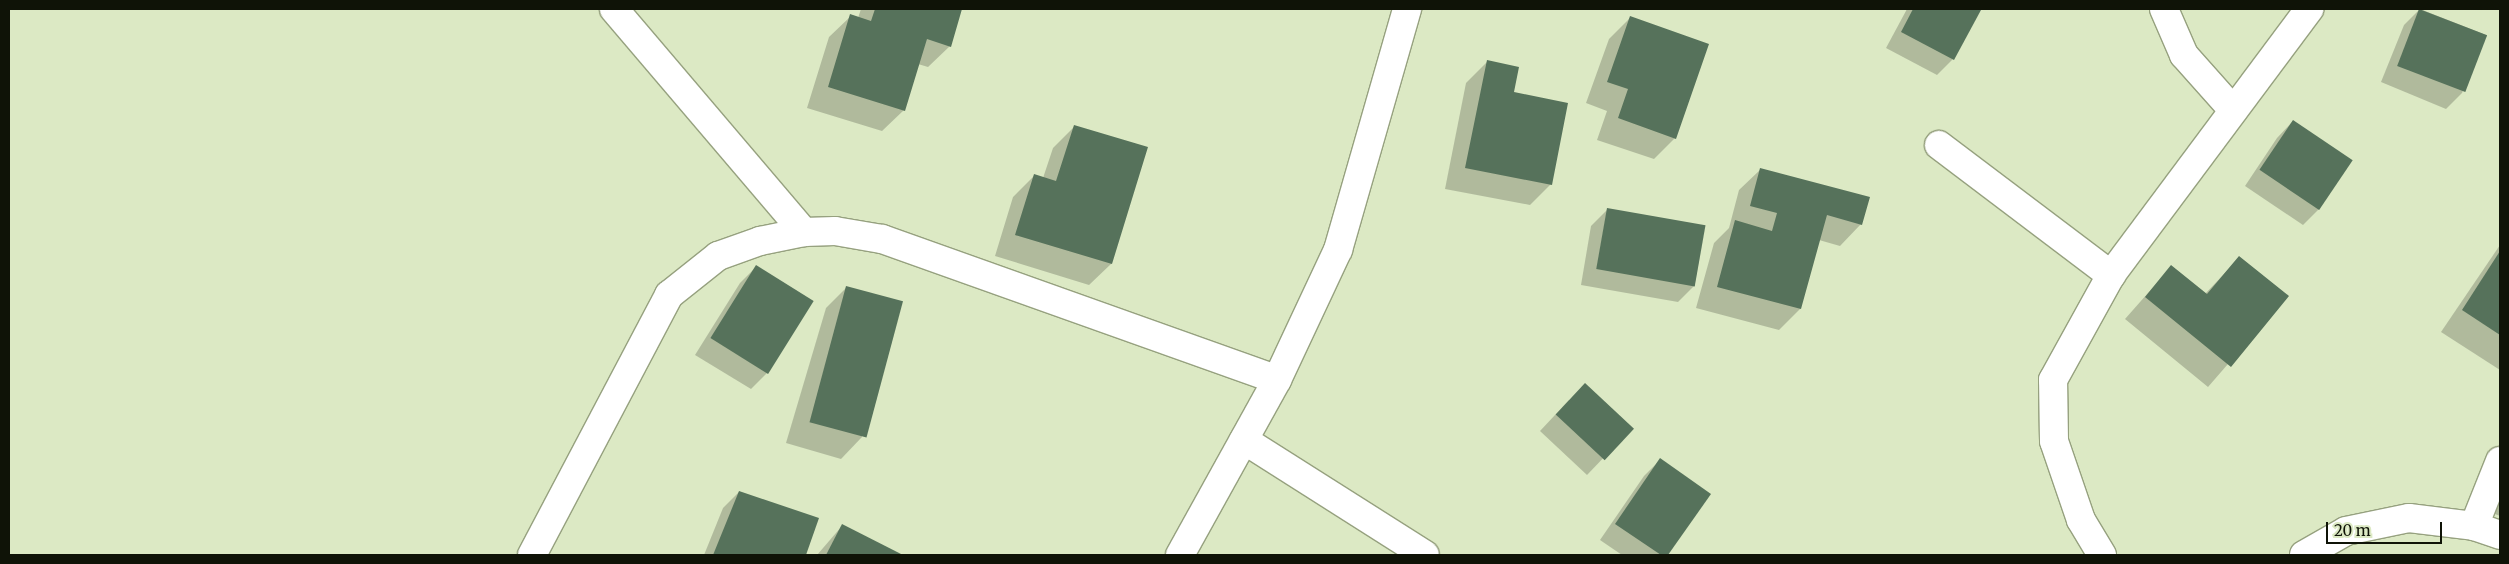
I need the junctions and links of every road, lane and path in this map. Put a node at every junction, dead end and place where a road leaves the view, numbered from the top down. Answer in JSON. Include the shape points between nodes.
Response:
{"nodes":[{"id":1,"x":614,"y":9,"type":"edge"},
{"id":2,"x":1406,"y":9,"type":"edge"},
{"id":3,"x":2164,"y":9,"type":"edge"},
{"id":4,"x":2309,"y":9,"type":"edge"},
{"id":5,"x":2233,"y":110,"type":"junction"},
{"id":6,"x":1939,"y":145,"type":"dead end"},
{"id":7,"x":804,"y":232,"type":"junction"},
{"id":8,"x":2112,"y":275,"type":"junction"},
{"id":9,"x":1276,"y":380,"type":"junction"},
{"id":10,"x":1244,"y":440,"type":"junction"},
{"id":11,"x":2500,"y":461,"type":"edge"},
{"id":12,"x":2474,"y":526,"type":"junction"},
{"id":13,"x":2500,"y":535,"type":"edge"},
{"id":14,"x":532,"y":555,"type":"edge"},
{"id":15,"x":1180,"y":555,"type":"edge"},
{"id":16,"x":1425,"y":555,"type":"edge"},
{"id":17,"x":2102,"y":555,"type":"edge"},
{"id":18,"x":2304,"y":555,"type":"edge"}],
"edges":[{"from":1,"to":7,"type":"street"},
{"from":2,"to":9,"type":"street","via":[[1338,250]]},
{"from":3,"to":5,"type":"street","via":[[2184,54]]},
{"from":4,"to":5,"type":"street"},
{"from":5,"to":8,"type":"street"},
{"from":6,"to":8,"type":"street"},
{"from":7,"to":9,"type":"street","via":[[835,231],[882,239]]},
{"from":7,"to":14,"type":"street","via":[[760,241],[718,256],[669,295]]},
{"from":8,"to":17,"type":"street","via":[[2053,380],[2054,441],[2081,520]]},
{"from":9,"to":10,"type":"street"},
{"from":10,"to":15,"type":"street"},
{"from":10,"to":16,"type":"street"},
{"from":11,"to":12,"type":"street"},
{"from":12,"to":13,"type":"street"},
{"from":12,"to":18,"type":"street","via":[[2409,518],[2346,531]]}]}
